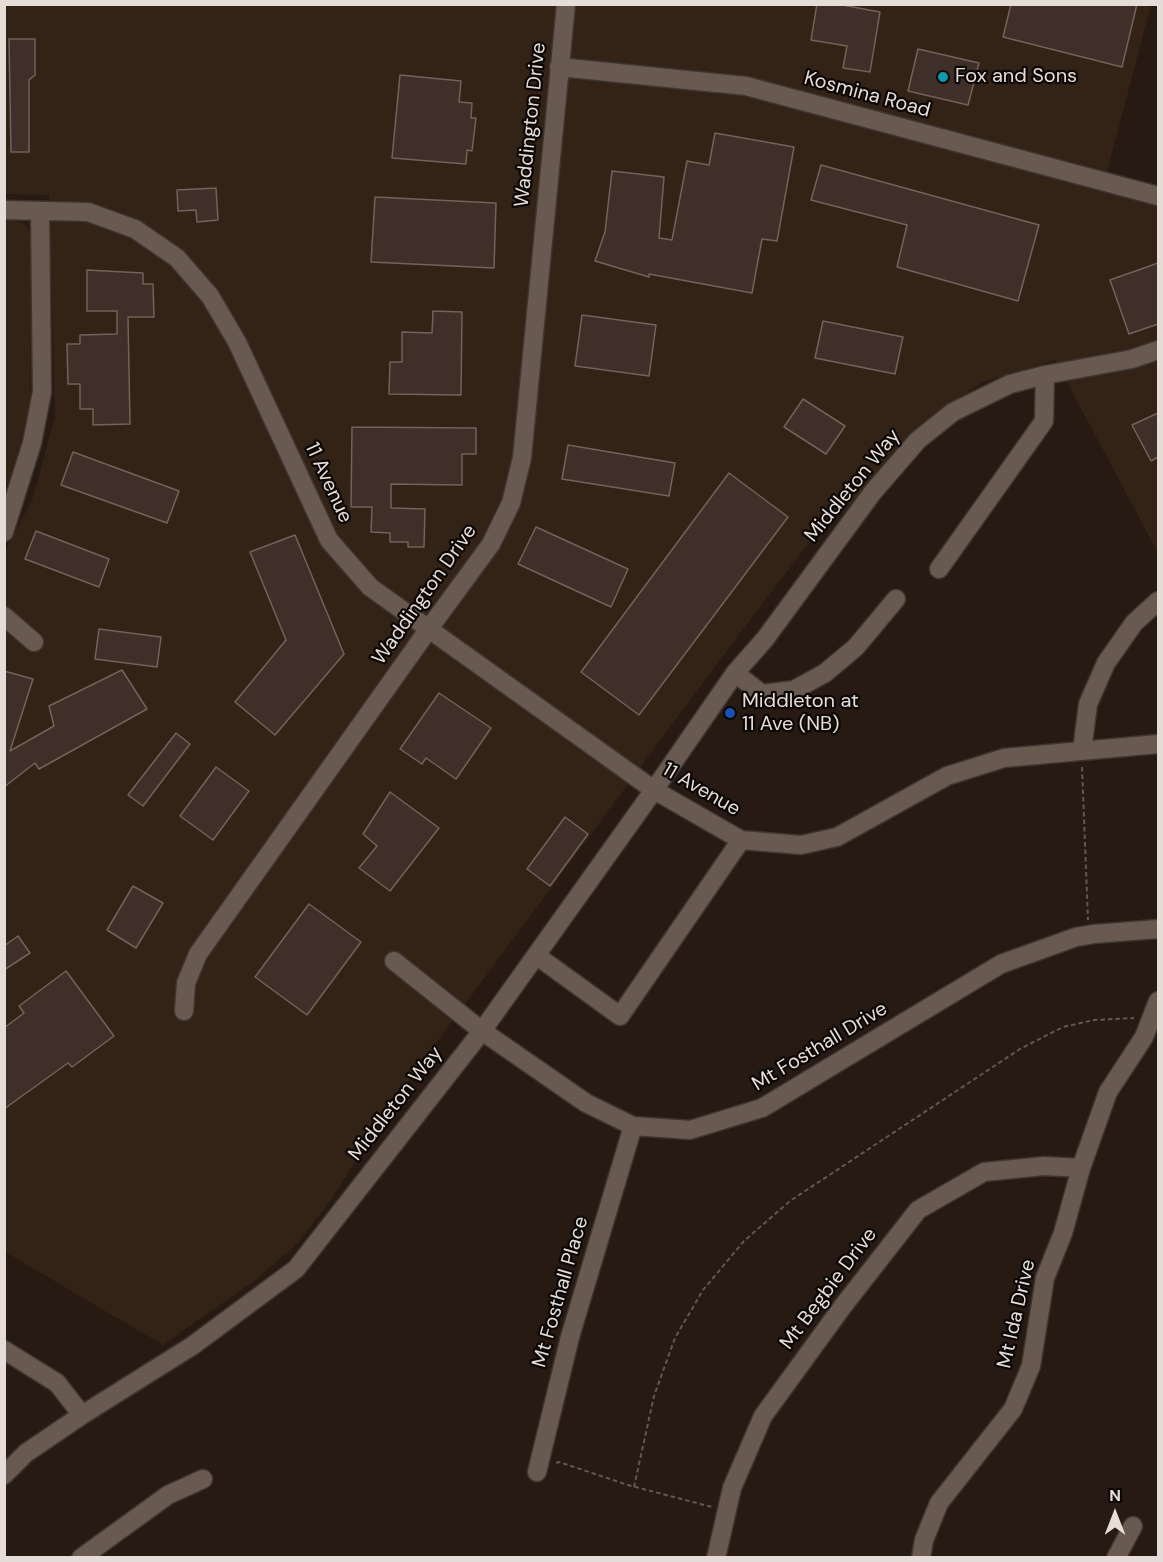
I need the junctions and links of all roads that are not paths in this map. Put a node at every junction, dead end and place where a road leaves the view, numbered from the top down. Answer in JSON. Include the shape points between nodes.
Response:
{"nodes":[{"id":1,"x":566,"y":4,"type":"edge"},
{"id":2,"x":559,"y":67,"type":"junction"},
{"id":3,"x":1158,"y":196,"type":"edge"},
{"id":4,"x":4,"y":210,"type":"edge"},
{"id":5,"x":40,"y":210,"type":"junction"},
{"id":6,"x":1158,"y":350,"type":"edge"},
{"id":7,"x":1044,"y":375,"type":"junction"},
{"id":8,"x":4,"y":532,"type":"edge"},
{"id":9,"x":939,"y":569,"type":"dead end"},
{"id":10,"x":896,"y":599,"type":"dead end"},
{"id":11,"x":1158,"y":601,"type":"edge"},
{"id":12,"x":4,"y":616,"type":"edge"},
{"id":13,"x":428,"y":630,"type":"junction"},
{"id":14,"x":34,"y":642,"type":"dead end"},
{"id":15,"x":735,"y":673,"type":"junction"},
{"id":16,"x":1158,"y":744,"type":"edge"},
{"id":17,"x":1082,"y":751,"type":"junction"},
{"id":18,"x":654,"y":790,"type":"junction"},
{"id":19,"x":741,"y":840,"type":"junction"},
{"id":20,"x":1158,"y":929,"type":"edge"},
{"id":21,"x":537,"y":956,"type":"junction"},
{"id":22,"x":394,"y":961,"type":"dead end"},
{"id":23,"x":1155,"y":1009,"type":"edge"},
{"id":24,"x":184,"y":1011,"type":"dead end"},
{"id":25,"x":482,"y":1031,"type":"junction"},
{"id":26,"x":633,"y":1126,"type":"junction"},
{"id":27,"x":1081,"y":1168,"type":"junction"},
{"id":28,"x":4,"y":1350,"type":"edge"},
{"id":29,"x":82,"y":1415,"type":"junction"},
{"id":30,"x":537,"y":1472,"type":"road end"},
{"id":31,"x":4,"y":1475,"type":"edge"},
{"id":32,"x":203,"y":1479,"type":"dead end"},
{"id":33,"x":1133,"y":1526,"type":"dead end"},
{"id":34,"x":81,"y":1557,"type":"edge"},
{"id":35,"x":716,"y":1557,"type":"edge"},
{"id":36,"x":921,"y":1557,"type":"edge"},
{"id":37,"x":1116,"y":1557,"type":"edge"}],
"edges":[{"from":1,"to":2,"type":"street","name":"Waddington Drive"},
{"from":2,"to":3,"type":"street","name":"Kosmina Road","via":[[746,86]]},
{"from":2,"to":13,"type":"street","name":"Waddington Drive","via":[[522,458],[511,503],[491,544]]},
{"from":4,"to":5,"type":"street","name":"11 Avenue"},
{"from":5,"to":8,"type":"street","via":[[42,392],[33,443]]},
{"from":5,"to":13,"type":"street","name":"11 Avenue","via":[[88,212],[135,229],[177,258],[210,296],[237,342],[329,540],[370,587]]},
{"from":6,"to":7,"type":"street","name":"Middleton Way","via":[[1132,359]]},
{"from":7,"to":9,"type":"street","via":[[1044,421]]},
{"from":7,"to":15,"type":"street","name":"Middleton Way","via":[[1010,384],[953,412],[918,440],[873,492],[765,639]]},
{"from":10,"to":15,"type":"street","via":[[856,647],[825,673],[794,690],[762,694]]},
{"from":11,"to":17,"type":"street","via":[[1134,623],[1106,663],[1088,704]]},
{"from":12,"to":14,"type":"street"},
{"from":13,"to":18,"type":"street","name":"11 Avenue"},
{"from":13,"to":24,"type":"street","name":"Waddington Drive","via":[[198,954],[186,983]]},
{"from":15,"to":18,"type":"street","name":"Middleton Way"},
{"from":16,"to":17,"type":"street","name":"11 Avenue"},
{"from":17,"to":19,"type":"street","name":"11 Avenue","via":[[1004,758],[947,776],[837,837],[801,844]]},
{"from":18,"to":19,"type":"street","name":"11 Avenue"},
{"from":18,"to":21,"type":"street","name":"Middleton Way"},
{"from":19,"to":21,"type":"street","name":"11 Avenue","via":[[620,1016]]},
{"from":20,"to":26,"type":"street","name":"Mt Fosthall Drive","via":[[1076,937],[1001,964],[762,1108],[690,1130]]},
{"from":21,"to":25,"type":"street","name":"Middleton Way"},
{"from":22,"to":25,"type":"street","name":"Mt Fosthall Drive"},
{"from":23,"to":27,"type":"street","name":"Mt Ida Drive","via":[[1144,1037],[1108,1092]]},
{"from":25,"to":26,"type":"street","name":"Mt Fosthall Drive","via":[[586,1103]]},
{"from":25,"to":29,"type":"street","name":"Middleton Way","via":[[296,1269],[192,1346]]},
{"from":26,"to":30,"type":"street","name":"Mt Fosthall Place","via":[[570,1337]]},
{"from":27,"to":35,"type":"street","name":"Mt Begbie Drive","via":[[1044,1166],[984,1172],[918,1210],[764,1416],[732,1488]]},
{"from":27,"to":36,"type":"street","name":"Mt Ida Drive","via":[[1063,1233],[1045,1278],[1031,1366],[1013,1409],[939,1503]]},
{"from":28,"to":29,"type":"street","via":[[57,1383]]},
{"from":29,"to":31,"type":"street","name":"Middleton Way","via":[[26,1453]]},
{"from":32,"to":34,"type":"street","via":[[168,1495]]},
{"from":33,"to":37,"type":"street"}]}
